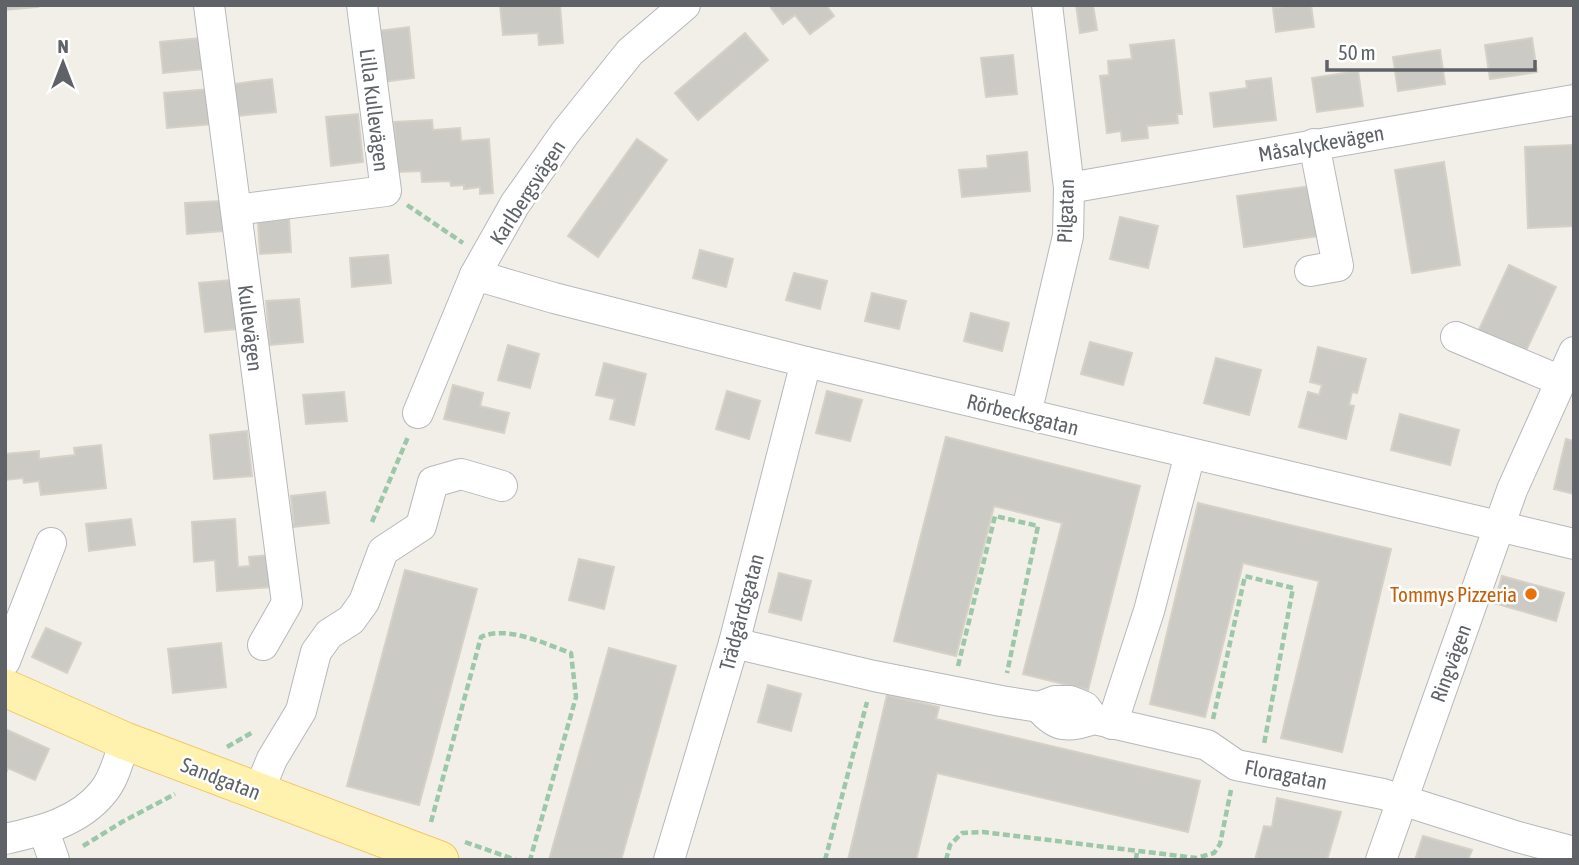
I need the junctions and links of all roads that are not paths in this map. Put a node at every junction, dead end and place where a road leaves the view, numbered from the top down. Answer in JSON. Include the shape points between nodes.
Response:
{"nodes":[{"id":1,"x":209,"y":5,"type":"edge"},
{"id":2,"x":362,"y":5,"type":"edge"},
{"id":3,"x":685,"y":5,"type":"edge"},
{"id":4,"x":1047,"y":5,"type":"edge"},
{"id":5,"x":1574,"y":100,"type":"edge"},
{"id":6,"x":1314,"y":144,"type":"junction"},
{"id":7,"x":1069,"y":188,"type":"junction"},
{"id":8,"x":236,"y":210,"type":"junction"},
{"id":9,"x":480,"y":266,"type":"junction"},
{"id":10,"x":1310,"y":271,"type":"dead end"},
{"id":11,"x":1456,"y":337,"type":"dead end"},
{"id":12,"x":1574,"y":352,"type":"edge"},
{"id":13,"x":807,"y":362,"type":"junction"},
{"id":14,"x":1561,"y":381,"type":"junction"},
{"id":15,"x":418,"y":413,"type":"road end"},
{"id":16,"x":1026,"y":414,"type":"junction"},
{"id":17,"x":1190,"y":454,"type":"junction"},
{"id":18,"x":502,"y":486,"type":"dead end"},
{"id":19,"x":1499,"y":525,"type":"junction"},
{"id":20,"x":51,"y":543,"type":"dead end"},
{"id":21,"x":1574,"y":544,"type":"edge"},
{"id":22,"x":734,"y":643,"type":"junction"},
{"id":23,"x":263,"y":645,"type":"dead end"},
{"id":24,"x":5,"y":661,"type":"edge"},
{"id":25,"x":5,"y":688,"type":"edge"},
{"id":26,"x":1103,"y":722,"type":"junction"},
{"id":27,"x":125,"y":741,"type":"junction"},
{"id":28,"x":258,"y":793,"type":"junction"},
{"id":29,"x":1402,"y":800,"type":"junction"},
{"id":30,"x":5,"y":839,"type":"edge"},
{"id":31,"x":435,"y":845,"type":"edge"},
{"id":32,"x":50,"y":848,"type":"edge"},
{"id":33,"x":1574,"y":852,"type":"edge"},
{"id":34,"x":669,"y":860,"type":"edge"},
{"id":35,"x":1381,"y":860,"type":"edge"}],
"edges":[{"from":1,"to":8,"type":"street","name":"Kullevägen"},
{"from":2,"to":8,"type":"street","name":"Lilla Kullevägen","via":[[386,191]]},
{"from":3,"to":9,"type":"street","name":"Karlbergsvägen","via":[[630,52],[565,133],[515,204]]},
{"from":4,"to":7,"type":"street","name":"Pilgatan"},
{"from":5,"to":6,"type":"street","name":"Måsalyckevägen"},
{"from":6,"to":7,"type":"street","name":"Måsalyckevägen"},
{"from":6,"to":10,"type":"street","via":[[1338,266]]},
{"from":7,"to":16,"type":"street","name":"Pilgatan","via":[[1068,236]]},
{"from":8,"to":23,"type":"street","name":"Kullevägen","via":[[287,603]]},
{"from":9,"to":13,"type":"street","name":"Rörbecksgatan","via":[[554,298]]},
{"from":9,"to":15,"type":"street","name":"Karlbergsvägen"},
{"from":11,"to":14,"type":"street"},
{"from":12,"to":14,"type":"street","name":"Ringvägen"},
{"from":13,"to":16,"type":"street","name":"Rörbecksgatan"},
{"from":13,"to":22,"type":"street","name":"Trädgårdsgatan"},
{"from":14,"to":19,"type":"street","name":"Ringvägen"},
{"from":16,"to":17,"type":"street","name":"Rörbecksgatan"},
{"from":17,"to":19,"type":"street","name":"Rörbecksgatan"},
{"from":17,"to":26,"type":"street","via":[[1149,611]]},
{"from":18,"to":28,"type":"street","via":[[461,474],[433,482],[421,526],[383,551],[364,602],[316,652],[301,711]]},
{"from":19,"to":21,"type":"street","name":"Rörbecksgatan"},
{"from":19,"to":29,"type":"street","name":"Ringvägen"},
{"from":20,"to":24,"type":"street"},
{"from":22,"to":26,"type":"street","name":"Floragatan","via":[[874,676],[1039,707],[1048,719],[1061,725]]},
{"from":22,"to":34,"type":"street","name":"Trädgårdsgatan"},
{"from":25,"to":27,"type":"main road","name":"Sandgatan"},
{"from":26,"to":29,"type":"street","name":"Floragatan","via":[[1207,745],[1236,765]]},
{"from":27,"to":28,"type":"main road","name":"Sandgatan"},
{"from":27,"to":32,"type":"street","via":[[103,792],[67,820]]},
{"from":28,"to":31,"type":"main road","name":"Sandgatan"},
{"from":29,"to":33,"type":"street","name":"Floragatan"},
{"from":29,"to":35,"type":"street","name":"Ringvägen"},
{"from":30,"to":32,"type":"street"}]}
